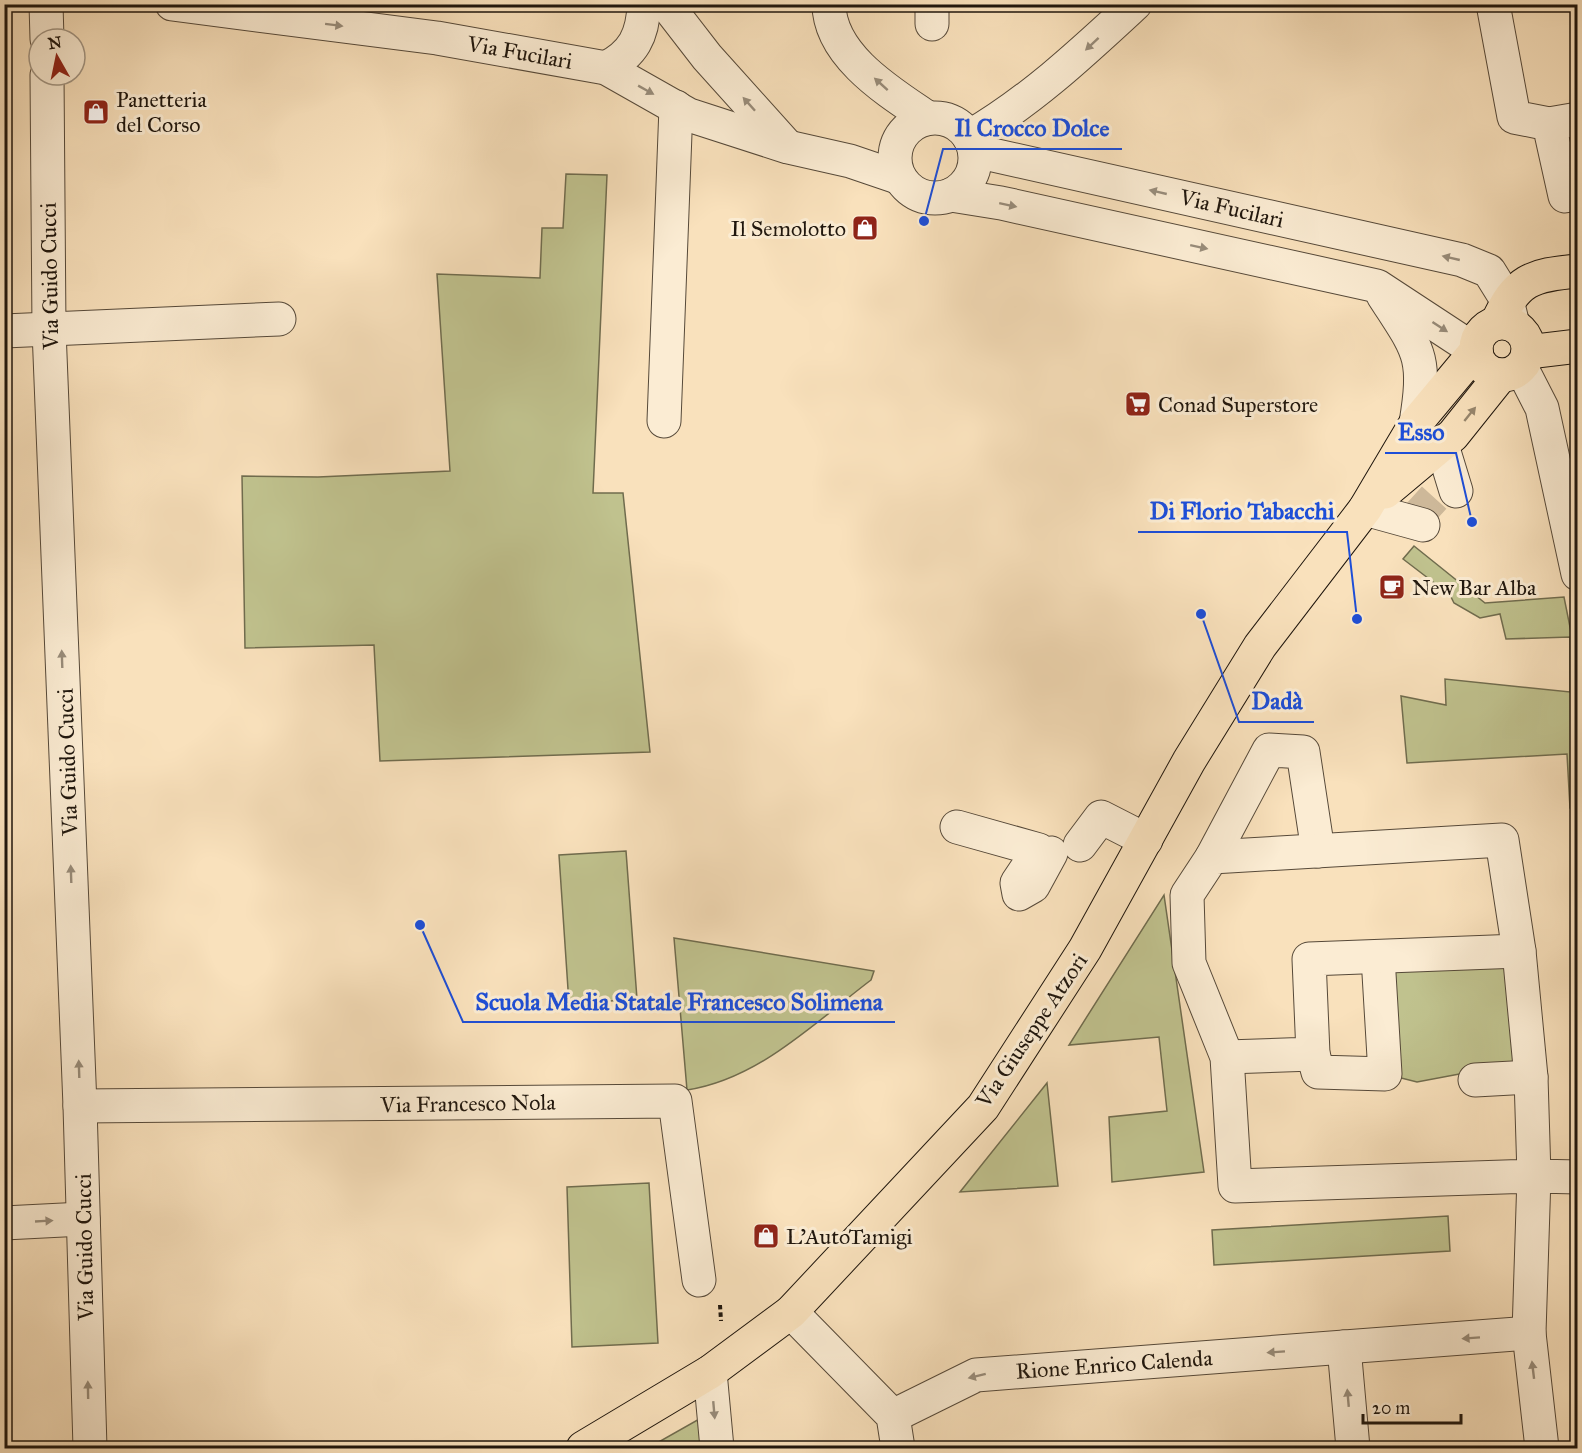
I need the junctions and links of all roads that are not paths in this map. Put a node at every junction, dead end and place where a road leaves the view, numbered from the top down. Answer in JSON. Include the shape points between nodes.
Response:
{"nodes":[{"id":1,"x":46,"y":4,"type":"edge"},
{"id":2,"x":172,"y":4,"type":"edge"},
{"id":3,"x":644,"y":4,"type":"edge"},
{"id":4,"x":666,"y":4,"type":"edge"},
{"id":5,"x":829,"y":4,"type":"edge"},
{"id":6,"x":1135,"y":4,"type":"edge"},
{"id":7,"x":1493,"y":4,"type":"edge"},
{"id":8,"x":47,"y":27,"type":"edge"},
{"id":9,"x":606,"y":68,"type":"junction"},
{"id":10,"x":47,"y":87,"type":"edge"},
{"id":11,"x":676,"y":107,"type":"junction"},
{"id":12,"x":928,"y":118,"type":"junction"},
{"id":13,"x":1563,"y":121,"type":"edge"},
{"id":14,"x":972,"y":144,"type":"junction"},
{"id":15,"x":897,"y":145,"type":"junction"},
{"id":16,"x":788,"y":147,"type":"junction"},
{"id":17,"x":850,"y":161,"type":"junction"},
{"id":18,"x":900,"y":178,"type":"junction"},
{"id":19,"x":1578,"y":194,"type":"edge"},
{"id":20,"x":951,"y":195,"type":"junction"},
{"id":21,"x":1489,"y":271,"type":"junction"},
{"id":22,"x":1569,"y":272,"type":"edge"},
{"id":23,"x":1377,"y":286,"type":"junction"},
{"id":24,"x":279,"y":319,"type":"dead end"},
{"id":25,"x":49,"y":330,"type":"junction"},
{"id":26,"x":4,"y":331,"type":"edge"},
{"id":27,"x":1511,"y":341,"type":"junction"},
{"id":28,"x":1578,"y":345,"type":"edge"},
{"id":29,"x":1476,"y":351,"type":"junction"},
{"id":30,"x":664,"y":421,"type":"dead end"},
{"id":31,"x":1416,"y":423,"type":"junction"},
{"id":32,"x":1442,"y":445,"type":"junction"},
{"id":33,"x":1456,"y":491,"type":"dead end"},
{"id":34,"x":1365,"y":509,"type":"junction"},
{"id":35,"x":1423,"y":525,"type":"dead end"},
{"id":36,"x":1578,"y":574,"type":"edge"},
{"id":37,"x":957,"y":827,"type":"dead end"},
{"id":38,"x":1146,"y":840,"type":"junction"},
{"id":39,"x":1318,"y":851,"type":"junction"},
{"id":40,"x":1212,"y":857,"type":"junction"},
{"id":41,"x":1520,"y":951,"type":"junction"},
{"id":42,"x":1378,"y":957,"type":"junction"},
{"id":43,"x":1313,"y":1054,"type":"junction"},
{"id":44,"x":1227,"y":1057,"type":"junction"},
{"id":45,"x":1531,"y":1077,"type":"junction"},
{"id":46,"x":1475,"y":1080,"type":"dead end"},
{"id":47,"x":81,"y":1106,"type":"junction"},
{"id":48,"x":1534,"y":1176,"type":"junction"},
{"id":49,"x":1578,"y":1177,"type":"edge"},
{"id":50,"x":83,"y":1219,"type":"junction"},
{"id":51,"x":4,"y":1223,"type":"edge"},
{"id":52,"x":699,"y":1280,"type":"dead end"},
{"id":53,"x":791,"y":1312,"type":"junction"},
{"id":54,"x":1529,"y":1333,"type":"junction"},
{"id":55,"x":1344,"y":1347,"type":"junction"},
{"id":56,"x":710,"y":1372,"type":"junction"},
{"id":57,"x":893,"y":1416,"type":"junction"},
{"id":58,"x":90,"y":1449,"type":"edge"},
{"id":59,"x":583,"y":1449,"type":"edge"},
{"id":60,"x":717,"y":1449,"type":"edge"},
{"id":61,"x":898,"y":1449,"type":"edge"},
{"id":62,"x":1353,"y":1449,"type":"edge"},
{"id":63,"x":1542,"y":1449,"type":"edge"}],
"edges":[{"from":1,"to":8,"type":"street"},
{"from":2,"to":9,"type":"street","name":"Via Fucilari","one_way":true,"via":[[438,38]]},
{"from":3,"to":9,"type":"street","via":[[637,39],[626,58]]},
{"from":16,"to":4,"type":"street","one_way":true,"via":[[707,57]]},
{"from":12,"to":5,"type":"street","one_way":true,"via":[[888,91],[843,46],[829,17]]},
{"from":6,"to":14,"type":"street","one_way":true},
{"from":7,"to":13,"type":"street","via":[[1514,117]]},
{"from":9,"to":11,"type":"street","name":"Via Fucilari","one_way":true},
{"from":10,"to":25,"type":"street","name":"Via Guido Cucci"},
{"from":11,"to":16,"type":"street","name":"Via Fucilari","via":[[689,115]]},
{"from":11,"to":30,"type":"street"},
{"from":12,"to":14,"type":"street","name":"Via Fucilari","via":[[952,121]]},
{"from":12,"to":15,"type":"street","via":[[909,128]]},
{"from":13,"to":19,"type":"street","via":[[1565,196]]},
{"from":14,"to":20,"type":"street","via":[[975,164],[970,177]]},
{"from":21,"to":14,"type":"street","name":"Via Fucilari","one_way":true,"via":[[1462,260]]},
{"from":15,"to":17,"type":"street"},
{"from":15,"to":18,"type":"street","via":[[894,157]]},
{"from":16,"to":17,"type":"street","name":"Via Fucilari"},
{"from":17,"to":18,"type":"street","name":"Via Fucilari"},
{"from":18,"to":20,"type":"street","name":"Via Fucilari","via":[[917,194],[928,198]]},
{"from":20,"to":23,"type":"street","name":"Via Fucilari","one_way":true},
{"from":21,"to":22,"type":"street","name":"Via Fucilari"},
{"from":21,"to":27,"type":"street"},
{"from":22,"to":27,"type":"main road","name":"Via Giuseppe Atzori","via":[[1522,283]]},
{"from":23,"to":29,"type":"street","name":"Via Fucilari","one_way":true},
{"from":23,"to":31,"type":"street","via":[[1416,347],[1421,362]]},
{"from":24,"to":25,"type":"street"},
{"from":25,"to":26,"type":"street"},
{"from":47,"to":25,"type":"street","name":"Via Guido Cucci","one_way":true},
{"from":27,"to":28,"type":"main road"},
{"from":27,"to":29,"type":"main road","name":"Via Giuseppe Atzori","via":[[1484,330]]},
{"from":32,"to":27,"type":"main road","name":"Via Giuseppe Atzori","one_way":true,"via":[[1453,435]]},
{"from":27,"to":36,"type":"street","via":[[1542,408]]},
{"from":29,"to":31,"type":"main road","name":"Via Giuseppe Atzori"},
{"from":31,"to":34,"type":"main road","name":"Via Giuseppe Atzori"},
{"from":32,"to":33,"type":"street"},
{"from":32,"to":34,"type":"main road","name":"Via Giuseppe Atzori"},
{"from":34,"to":35,"type":"street"},
{"from":34,"to":38,"type":"main road","name":"Via Giuseppe Atzori","via":[[1260,646]]},
{"from":37,"to":38,"type":"street","via":[[1039,850],[1017,883],[1019,894],[1033,886],[1065,849],[1101,818]]},
{"from":38,"to":53,"type":"main road","name":"Via Giuseppe Atzori","via":[[1085,950],[983,1107]]},
{"from":39,"to":40,"type":"street"},
{"from":39,"to":40,"type":"street","via":[[1303,752],[1269,750]]},
{"from":39,"to":41,"type":"street","via":[[1502,840]]},
{"from":40,"to":44,"type":"street","via":[[1187,895],[1189,963]]},
{"from":41,"to":42,"type":"street"},
{"from":41,"to":45,"type":"street"},
{"from":42,"to":43,"type":"street","via":[[1309,959]]},
{"from":42,"to":43,"type":"street","via":[[1385,1074],[1318,1072]]},
{"from":43,"to":44,"type":"street"},
{"from":44,"to":48,"type":"street","via":[[1235,1186]]},
{"from":45,"to":46,"type":"street"},
{"from":45,"to":48,"type":"street"},
{"from":47,"to":50,"type":"street","name":"Via Guido Cucci"},
{"from":47,"to":52,"type":"street","name":"Via Francesco Nola","via":[[675,1101]]},
{"from":48,"to":49,"type":"street"},
{"from":48,"to":54,"type":"street"},
{"from":51,"to":50,"type":"street","one_way":true},
{"from":58,"to":50,"type":"street","name":"Via Guido Cucci","one_way":true},
{"from":53,"to":56,"type":"main road","name":"Via Giuseppe Atzori"},
{"from":53,"to":57,"type":"street"},
{"from":54,"to":55,"type":"street","name":"Rione Enrico Calenda","one_way":true},
{"from":63,"to":54,"type":"street","one_way":true},
{"from":55,"to":57,"type":"street","name":"Rione Enrico Calenda","one_way":true,"via":[[976,1375]]},
{"from":62,"to":55,"type":"street","one_way":true},
{"from":56,"to":59,"type":"main road","name":"Via Giuseppe Atzori"},
{"from":56,"to":60,"type":"street","one_way":true},
{"from":57,"to":61,"type":"street"}]}
